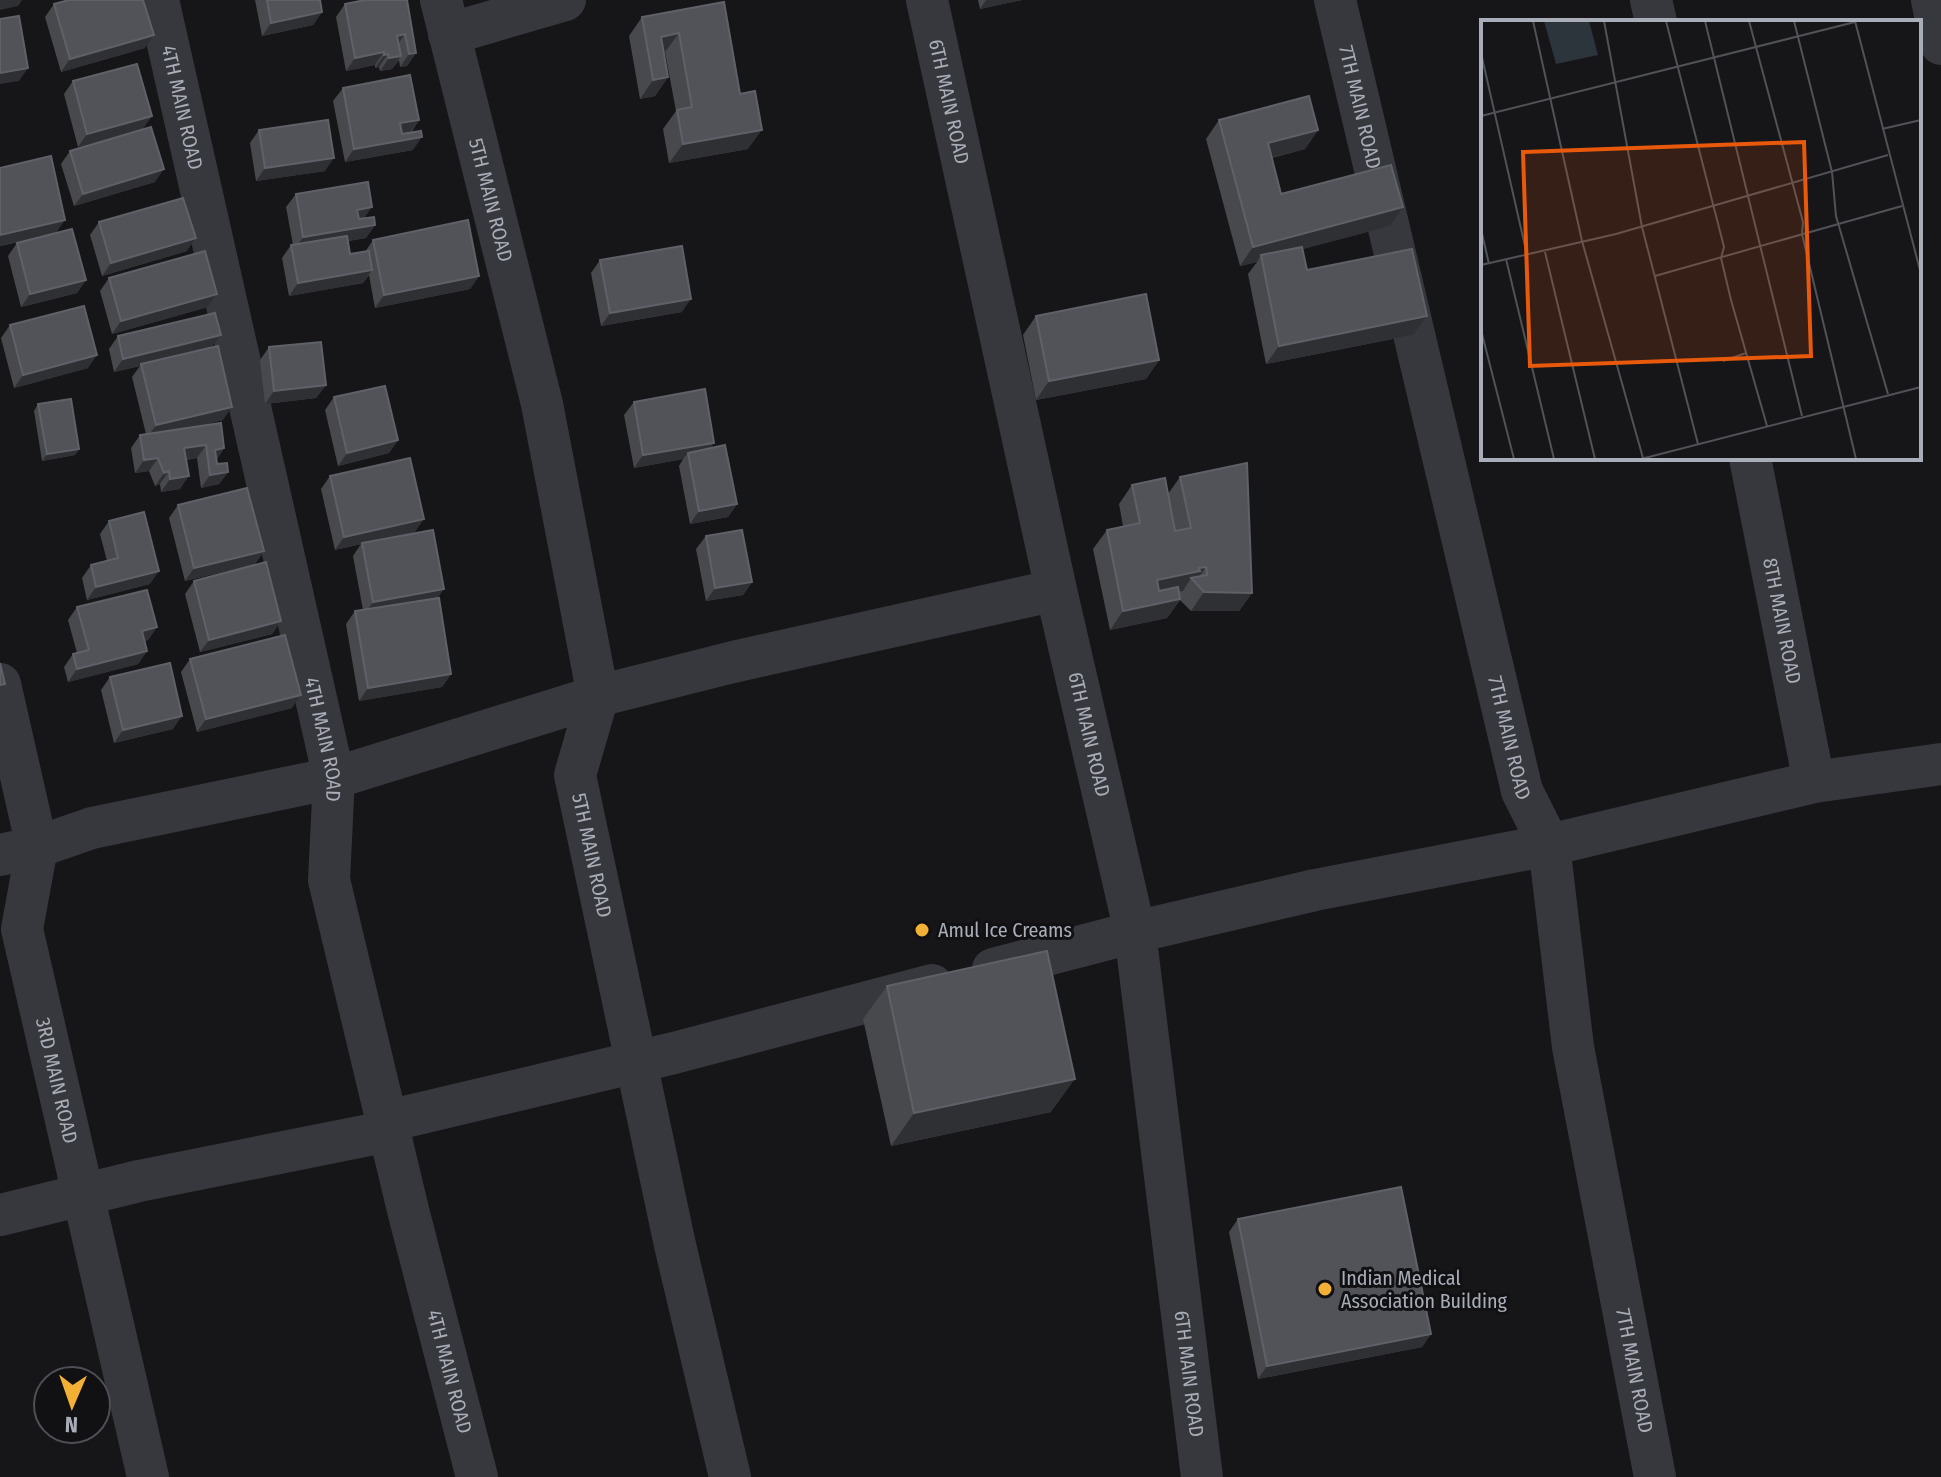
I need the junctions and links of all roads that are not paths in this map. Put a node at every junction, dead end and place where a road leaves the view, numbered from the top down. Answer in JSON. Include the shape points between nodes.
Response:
{"nodes":[{"id":1,"x":158,"y":0,"type":"edge"},
{"id":2,"x":565,"y":0,"type":"edge"},
{"id":3,"x":927,"y":0,"type":"edge"},
{"id":4,"x":1335,"y":0,"type":"edge"},
{"id":5,"x":1651,"y":0,"type":"edge"},
{"id":6,"x":1932,"y":0,"type":"edge"},
{"id":7,"x":445,"y":17,"type":"edge"},
{"id":8,"x":1656,"y":20,"type":"edge"},
{"id":9,"x":1941,"y":44,"type":"edge"},
{"id":10,"x":1750,"y":460,"type":"edge"},
{"id":11,"x":1056,"y":590,"type":"junction"},
{"id":12,"x":0,"y":684,"type":"edge"},
{"id":13,"x":598,"y":696,"type":"junction"},
{"id":14,"x":1939,"y":774,"type":"edge"},
{"id":15,"x":334,"y":778,"type":"junction"},
{"id":16,"x":1814,"y":782,"type":"junction"},
{"id":17,"x":1549,"y":845,"type":"junction"},
{"id":18,"x":18,"y":851,"type":"edge"},
{"id":19,"x":1135,"y":932,"type":"junction"},
{"id":20,"x":636,"y":1062,"type":"junction"},
{"id":21,"x":389,"y":1131,"type":"junction"},
{"id":22,"x":82,"y":1195,"type":"junction"},
{"id":23,"x":0,"y":1215,"type":"edge"},
{"id":24,"x":148,"y":1477,"type":"edge"},
{"id":25,"x":477,"y":1477,"type":"edge"},
{"id":26,"x":730,"y":1477,"type":"edge"},
{"id":27,"x":1202,"y":1477,"type":"edge"},
{"id":28,"x":1655,"y":1477,"type":"edge"}],
"edges":[{"from":1,"to":15,"type":"street","name":"4TH MAIN ROAD"},
{"from":2,"to":7,"type":"street"},
{"from":3,"to":11,"type":"street","name":"6TH MAIN ROAD"},
{"from":4,"to":17,"type":"street","name":"7TH MAIN ROAD","via":[[1522,791]]},
{"from":5,"to":8,"type":"street"},
{"from":6,"to":9,"type":"street"},
{"from":7,"to":13,"type":"street","name":"5TH MAIN ROAD","via":[[542,404]]},
{"from":10,"to":16,"type":"street","name":"8TH MAIN ROAD"},
{"from":11,"to":13,"type":"street"},
{"from":11,"to":19,"type":"street","name":"6TH MAIN ROAD"},
{"from":12,"to":18,"type":"street","name":"3RD MAIN ROAD"},
{"from":13,"to":15,"type":"street"},
{"from":13,"to":20,"type":"street","name":"5TH MAIN ROAD","via":[[575,775]]},
{"from":14,"to":16,"type":"street"},
{"from":15,"to":18,"type":"street","via":[[92,828]]},
{"from":15,"to":21,"type":"street","name":"4TH MAIN ROAD","via":[[329,880]]},
{"from":16,"to":17,"type":"street"},
{"from":17,"to":19,"type":"street","via":[[1315,890]]},
{"from":17,"to":28,"type":"street","name":"7TH MAIN ROAD","via":[[1573,1047]]},
{"from":18,"to":22,"type":"street","name":"3RD MAIN ROAD","via":[[22,929]]},
{"from":19,"to":20,"type":"street"},
{"from":19,"to":27,"type":"street","name":"6TH MAIN ROAD"},
{"from":20,"to":21,"type":"street","via":[[388,1121]]},
{"from":20,"to":26,"type":"street","name":"5TH MAIN ROAD"},
{"from":21,"to":22,"type":"street"},
{"from":21,"to":25,"type":"street","name":"4TH MAIN ROAD"},
{"from":22,"to":23,"type":"street"},
{"from":22,"to":24,"type":"street","name":"3RD MAIN ROAD"}]}
